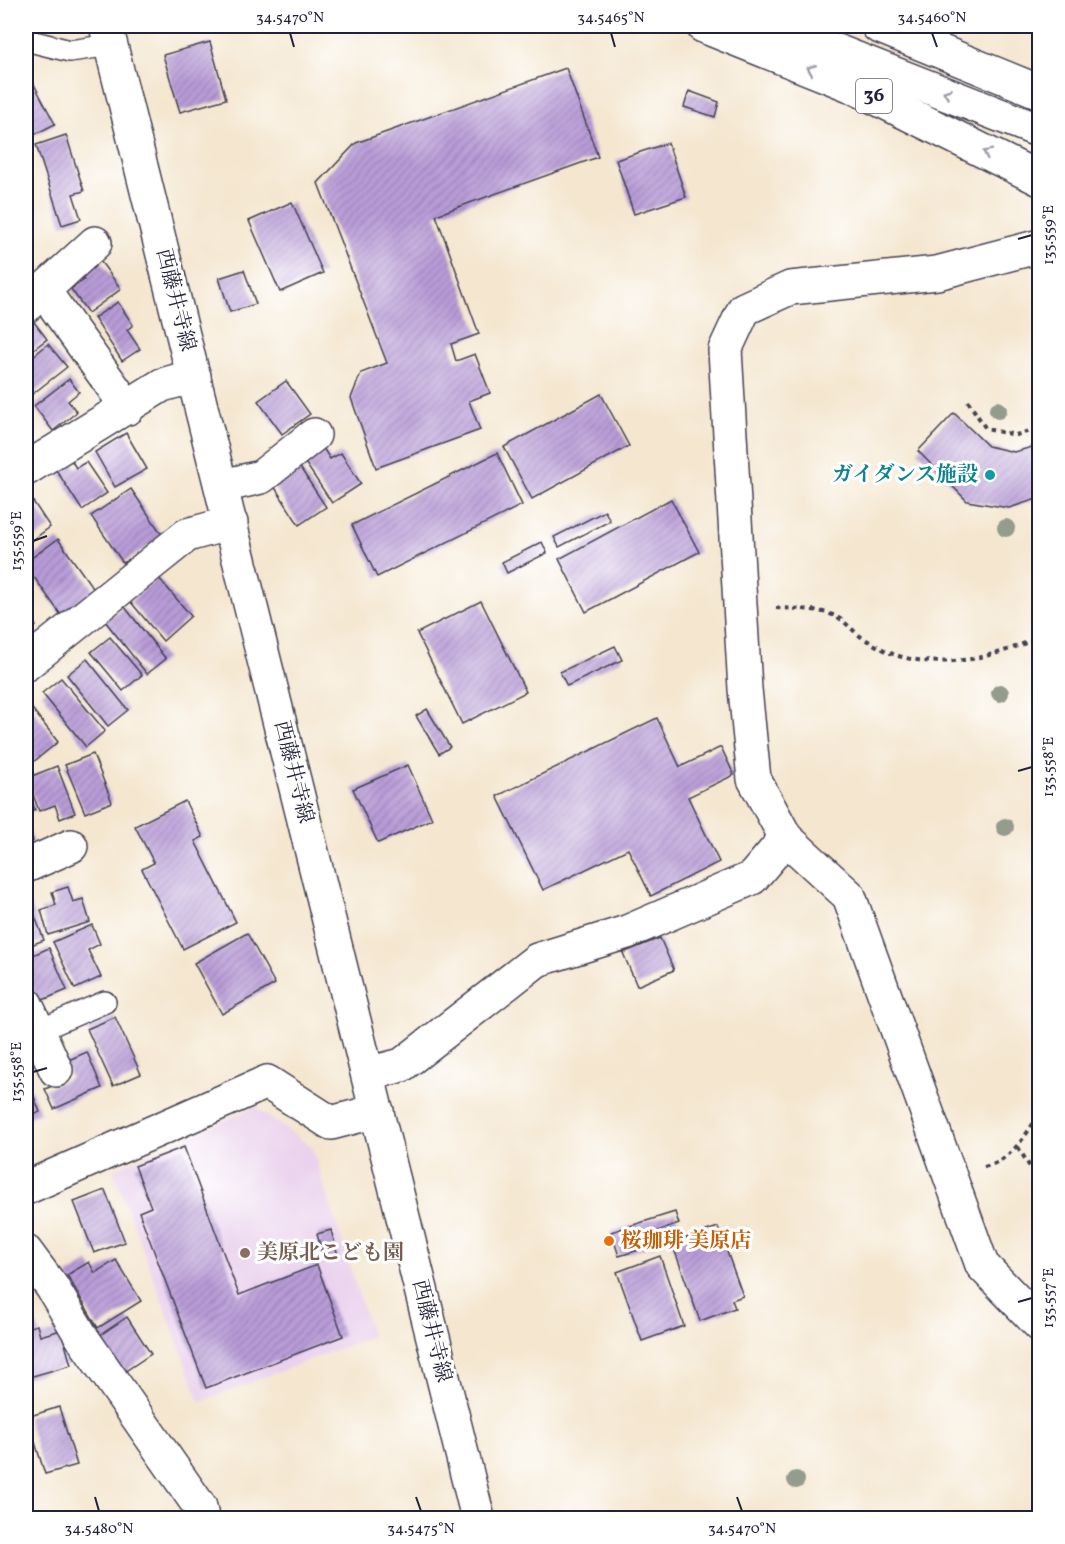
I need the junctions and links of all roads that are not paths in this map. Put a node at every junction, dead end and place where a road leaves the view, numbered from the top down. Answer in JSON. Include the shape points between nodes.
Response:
{"nodes":[{"id":1,"x":703,"y":26,"type":"edge"},
{"id":2,"x":773,"y":26,"type":"edge"},
{"id":3,"x":878,"y":26,"type":"edge"},
{"id":4,"x":109,"y":35,"type":"edge"},
{"id":5,"x":26,"y":40,"type":"edge"},
{"id":6,"x":1040,"y":92,"type":"edge"},
{"id":7,"x":1040,"y":131,"type":"edge"},
{"id":8,"x":1040,"y":179,"type":"edge"},
{"id":9,"x":95,"y":243,"type":"dead end"},
{"id":10,"x":1040,"y":246,"type":"edge"},
{"id":11,"x":35,"y":299,"type":"edge"},
{"id":12,"x":194,"y":376,"type":"junction"},
{"id":13,"x":128,"y":408,"type":"junction"},
{"id":14,"x":314,"y":435,"type":"dead end"},
{"id":15,"x":26,"y":469,"type":"edge"},
{"id":16,"x":222,"y":486,"type":"junction"},
{"id":17,"x":231,"y":523,"type":"junction"},
{"id":18,"x":26,"y":664,"type":"edge"},
{"id":19,"x":786,"y":838,"type":"junction"},
{"id":20,"x":71,"y":846,"type":"dead end"},
{"id":21,"x":26,"y":866,"type":"edge"},
{"id":22,"x":105,"y":1002,"type":"dead end"},
{"id":23,"x":32,"y":1017,"type":"edge"},
{"id":24,"x":56,"y":1070,"type":"dead end"},
{"id":25,"x":368,"y":1074,"type":"junction"},
{"id":26,"x":377,"y":1111,"type":"junction"},
{"id":27,"x":26,"y":1188,"type":"edge"},
{"id":28,"x":26,"y":1252,"type":"edge"},
{"id":29,"x":1040,"y":1325,"type":"edge"},
{"id":30,"x":202,"y":1518,"type":"edge"},
{"id":31,"x":478,"y":1518,"type":"edge"}],
"edges":[{"from":8,"to":1,"type":"main road","number":"36","one_way":true,"via":[[850,85]]},
{"from":7,"to":2,"type":"main road","number":"36","one_way":true},
{"from":3,"to":6,"type":"main road"},
{"from":4,"to":5,"type":"lane","via":[[70,51]]},
{"from":4,"to":12,"type":"main road","name":"西藤井寺線"},
{"from":9,"to":11,"type":"main road"},
{"from":10,"to":19,"type":"main road","via":[[937,273],[790,288],[744,309],[725,350],[754,779]]},
{"from":11,"to":13,"type":"main road"},
{"from":12,"to":13,"type":"main road","via":[[162,385]]},
{"from":12,"to":16,"type":"main road","name":"西藤井寺線"},
{"from":13,"to":15,"type":"main road"},
{"from":14,"to":16,"type":"main road","via":[[261,477]]},
{"from":16,"to":17,"type":"main road","name":"西藤井寺線"},
{"from":17,"to":18,"type":"main road","via":[[187,535]]},
{"from":17,"to":25,"type":"main road","name":"西藤井寺線"},
{"from":19,"to":25,"type":"main road","via":[[752,878],[627,932],[537,960],[402,1065]]},
{"from":19,"to":29,"type":"main road","via":[[849,896],[982,1265]]},
{"from":20,"to":21,"type":"main road"},
{"from":22,"to":23,"type":"lane"},
{"from":23,"to":24,"type":"main road"},
{"from":25,"to":26,"type":"main road","name":"西藤井寺線"},
{"from":26,"to":27,"type":"main road","via":[[331,1123],[267,1082]]},
{"from":26,"to":31,"type":"main road","name":"西藤井寺線"},
{"from":28,"to":30,"type":"main road","via":[[200,1507]]}]}
